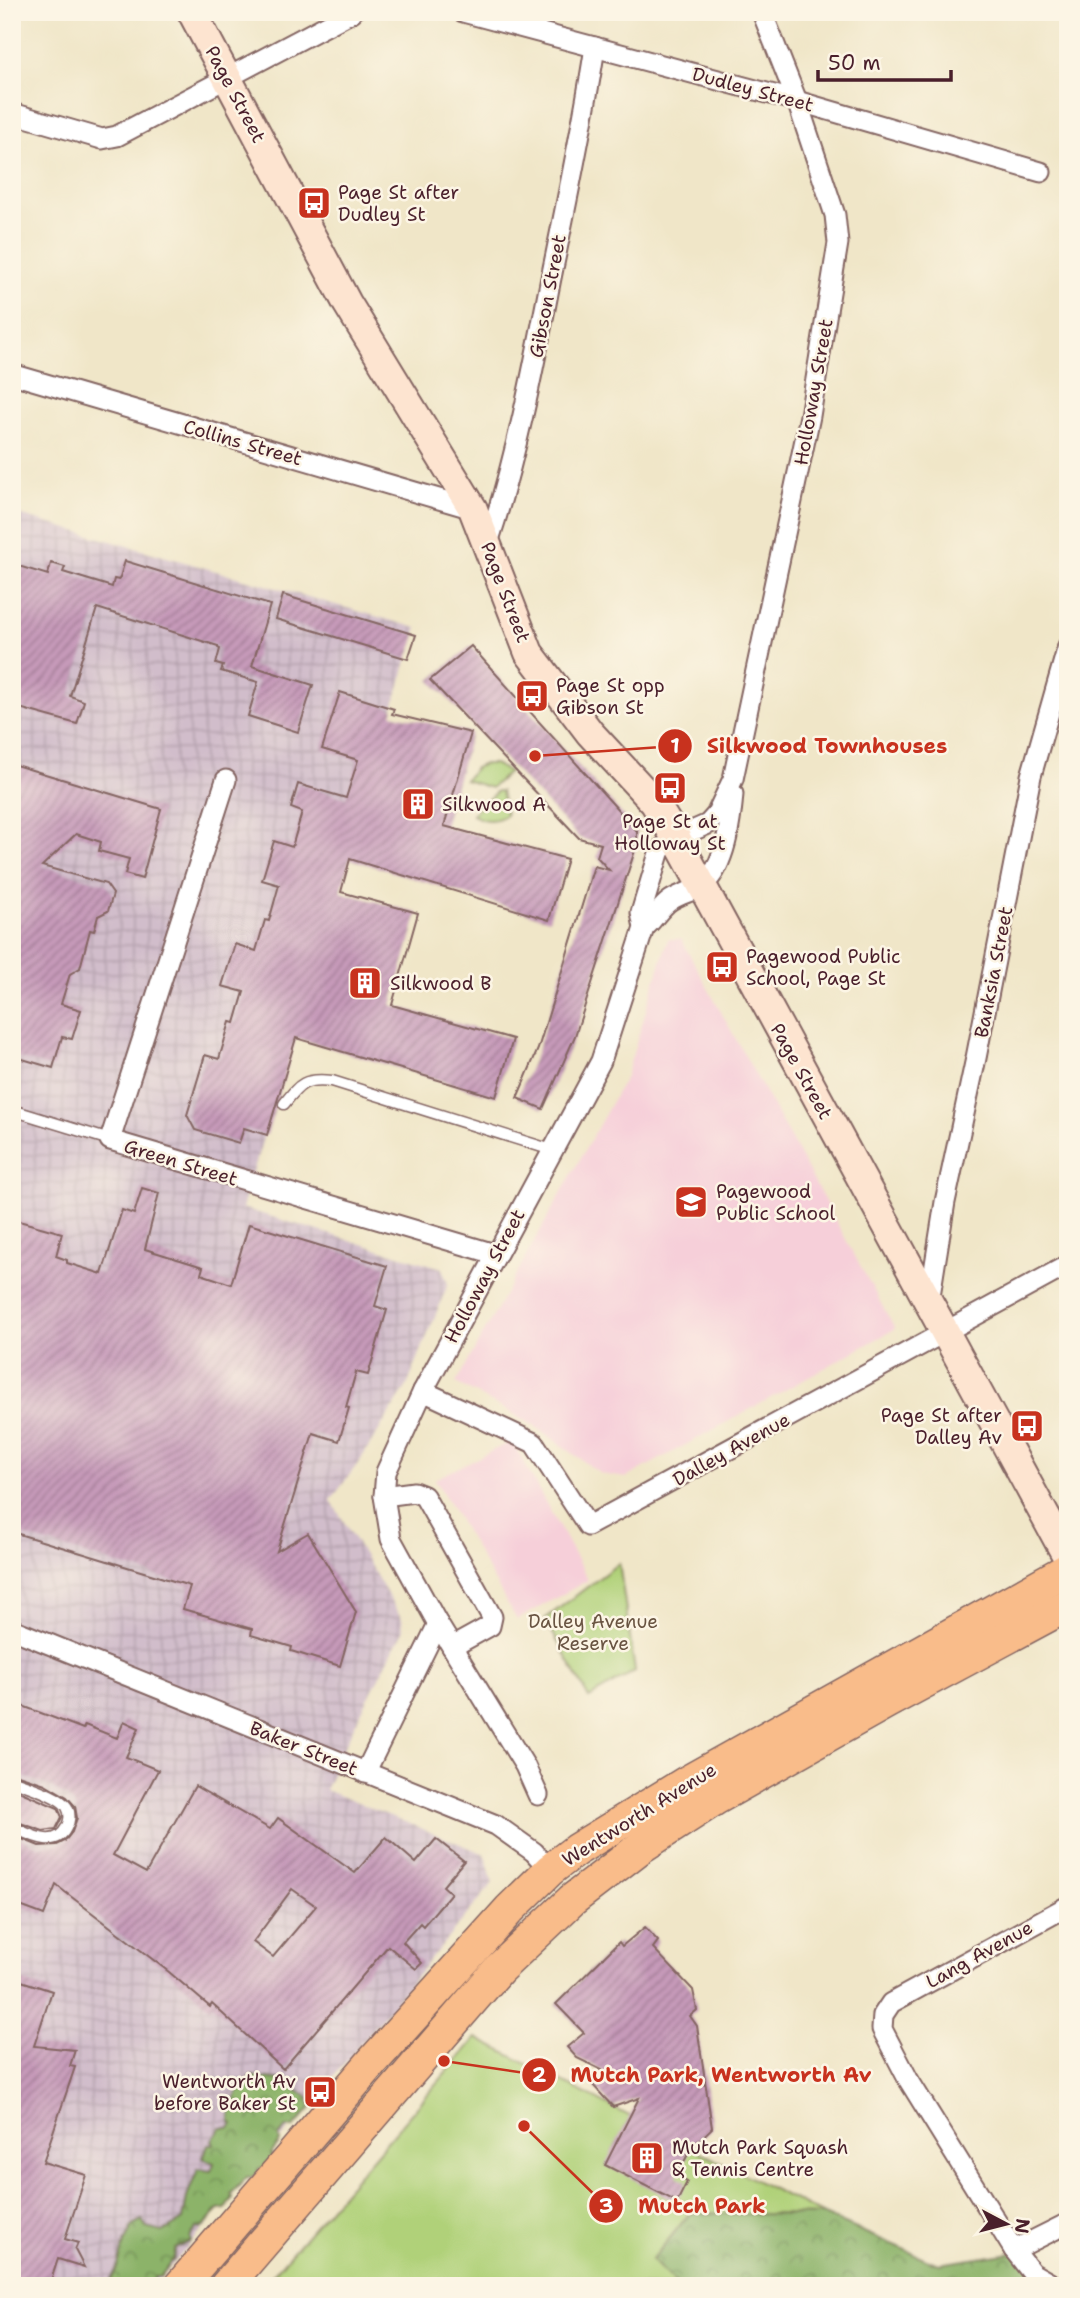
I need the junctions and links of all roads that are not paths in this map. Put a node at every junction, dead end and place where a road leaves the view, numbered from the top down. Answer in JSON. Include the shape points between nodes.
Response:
{"nodes":[{"id":1,"x":192,"y":12,"type":"edge"},
{"id":2,"x":352,"y":12,"type":"edge"},
{"id":3,"x":463,"y":12,"type":"edge"},
{"id":4,"x":762,"y":12,"type":"edge"},
{"id":5,"x":595,"y":47,"type":"junction"},
{"id":6,"x":227,"y":77,"type":"junction"},
{"id":7,"x":797,"y":101,"type":"junction"},
{"id":8,"x":12,"y":113,"type":"edge"},
{"id":9,"x":1041,"y":172,"type":"dead end"},
{"id":10,"x":12,"y":374,"type":"edge"},
{"id":11,"x":473,"y":509,"type":"junction"},
{"id":12,"x":488,"y":543,"type":"junction"},
{"id":13,"x":1068,"y":646,"type":"edge"},
{"id":14,"x":733,"y":779,"type":"junction"},
{"id":15,"x":226,"y":780,"type":"dead end"},
{"id":16,"x":676,"y":838,"type":"junction"},
{"id":17,"x":702,"y":885,"type":"junction"},
{"id":18,"x":644,"y":928,"type":"junction"},
{"id":19,"x":284,"y":1104,"type":"dead end"},
{"id":20,"x":12,"y":1110,"type":"edge"},
{"id":21,"x":110,"y":1140,"type":"junction"},
{"id":22,"x":552,"y":1150,"type":"junction"},
{"id":23,"x":495,"y":1254,"type":"junction"},
{"id":24,"x":1068,"y":1265,"type":"edge"},
{"id":25,"x":929,"y":1302,"type":"junction"},
{"id":26,"x":944,"y":1332,"type":"junction"},
{"id":27,"x":423,"y":1391,"type":"junction"},
{"id":28,"x":384,"y":1496,"type":"junction"},
{"id":29,"x":1068,"y":1558,"type":"edge"},
{"id":30,"x":1068,"y":1569,"type":"edge"},
{"id":31,"x":1068,"y":1605,"type":"edge"},
{"id":32,"x":438,"y":1624,"type":"junction"},
{"id":33,"x":12,"y":1629,"type":"edge"},
{"id":34,"x":452,"y":1647,"type":"junction"},
{"id":35,"x":365,"y":1773,"type":"junction"},
{"id":36,"x":12,"y":1780,"type":"edge"},
{"id":37,"x":538,"y":1795,"type":"dead end"},
{"id":38,"x":12,"y":1828,"type":"edge"},
{"id":39,"x":550,"y":1870,"type":"junction"},
{"id":40,"x":572,"y":1900,"type":"junction"},
{"id":41,"x":1068,"y":1906,"type":"edge"},
{"id":42,"x":1068,"y":2223,"type":"edge"},
{"id":43,"x":1014,"y":2250,"type":"junction"},
{"id":44,"x":180,"y":2286,"type":"edge"},
{"id":45,"x":226,"y":2286,"type":"edge"},
{"id":46,"x":1055,"y":2286,"type":"edge"}],
"edges":[{"from":1,"to":6,"type":"main road","name":"Page Street"},
{"from":2,"to":6,"type":"street"},
{"from":3,"to":5,"type":"street","name":"Dudley Street"},
{"from":4,"to":7,"type":"street","name":"Holloway Street"},
{"from":5,"to":7,"type":"street","name":"Dudley Street"},
{"from":5,"to":12,"type":"street","name":"Gibson Street","via":[[537,351],[505,492]]},
{"from":6,"to":8,"type":"street","via":[[117,136],[102,139]]},
{"from":6,"to":11,"type":"main road","name":"Page Street","via":[[346,303]]},
{"from":7,"to":9,"type":"street","name":"Dudley Street"},
{"from":7,"to":14,"type":"street","name":"Holloway Street","via":[[835,215],[838,243],[810,416]]},
{"from":10,"to":11,"type":"street","name":"Collins Street"},
{"from":11,"to":12,"type":"main road","name":"Page Street"},
{"from":12,"to":16,"type":"main road","name":"Page Street","via":[[529,653],[590,733],[654,802]]},
{"from":13,"to":25,"type":"street","name":"Banksia Street","via":[[1031,776],[944,1202]]},
{"from":14,"to":16,"type":"street","name":"Holloway Street","via":[[708,824]]},
{"from":14,"to":17,"type":"street","name":"Holloway Street","via":[[721,859]]},
{"from":15,"to":21,"type":"street","name":"Green Street"},
{"from":16,"to":17,"type":"main road","name":"Page Street"},
{"from":16,"to":18,"type":"street","name":"Holloway Street","via":[[660,850],[655,862],[641,913]]},
{"from":17,"to":18,"type":"street","name":"Holloway Street","via":[[669,901]]},
{"from":17,"to":25,"type":"main road","name":"Page Street"},
{"from":18,"to":22,"type":"street","name":"Holloway Street","via":[[601,1060]]},
{"from":19,"to":22,"type":"lane","via":[[297,1087],[313,1079],[332,1081]]},
{"from":20,"to":21,"type":"lane"},
{"from":21,"to":23,"type":"street","name":"Green Street"},
{"from":22,"to":23,"type":"street","name":"Holloway Street"},
{"from":23,"to":27,"type":"street","name":"Holloway Street"},
{"from":24,"to":26,"type":"street","name":"Dalley Avenue"},
{"from":25,"to":26,"type":"main road","name":"Page Street"},
{"from":26,"to":27,"type":"street","name":"Dalley Avenue","via":[[588,1526],[534,1443]]},
{"from":26,"to":29,"type":"main road","name":"Page Street"},
{"from":27,"to":28,"type":"street","name":"Holloway Street","via":[[386,1472]]},
{"from":28,"to":32,"type":"street","name":"Holloway Street","via":[[391,1539]]},
{"from":28,"to":34,"type":"street","via":[[414,1492],[424,1496],[492,1617],[490,1626]]},
{"from":30,"to":39,"type":"main road","name":"Wentworth Avenue","via":[[687,1782]]},
{"from":31,"to":40,"type":"main road","name":"Wentworth Avenue","via":[[715,1799]]},
{"from":32,"to":34,"type":"street","name":"Holloway Street"},
{"from":32,"to":35,"type":"street"},
{"from":33,"to":35,"type":"street","name":"Baker Street"},
{"from":34,"to":37,"type":"street","name":"Holloway Street"},
{"from":35,"to":39,"type":"street","name":"Baker Street","via":[[496,1825],[534,1852]]},
{"from":36,"to":38,"type":"lane","via":[[60,1800],[70,1819],[55,1840]]},
{"from":39,"to":40,"type":"main road","name":"Baker Street"},
{"from":39,"to":44,"type":"main road","name":"Wentworth Avenue","via":[[373,2060]]},
{"from":40,"to":45,"type":"main road","name":"Wentworth Avenue","via":[[499,1969]]},
{"from":41,"to":43,"type":"street","name":"Lang Avenue","via":[[891,2003],[883,2015],[882,2029],[908,2079]]},
{"from":42,"to":43,"type":"street"},
{"from":43,"to":46,"type":"street","via":[[1032,2273]]}]}
